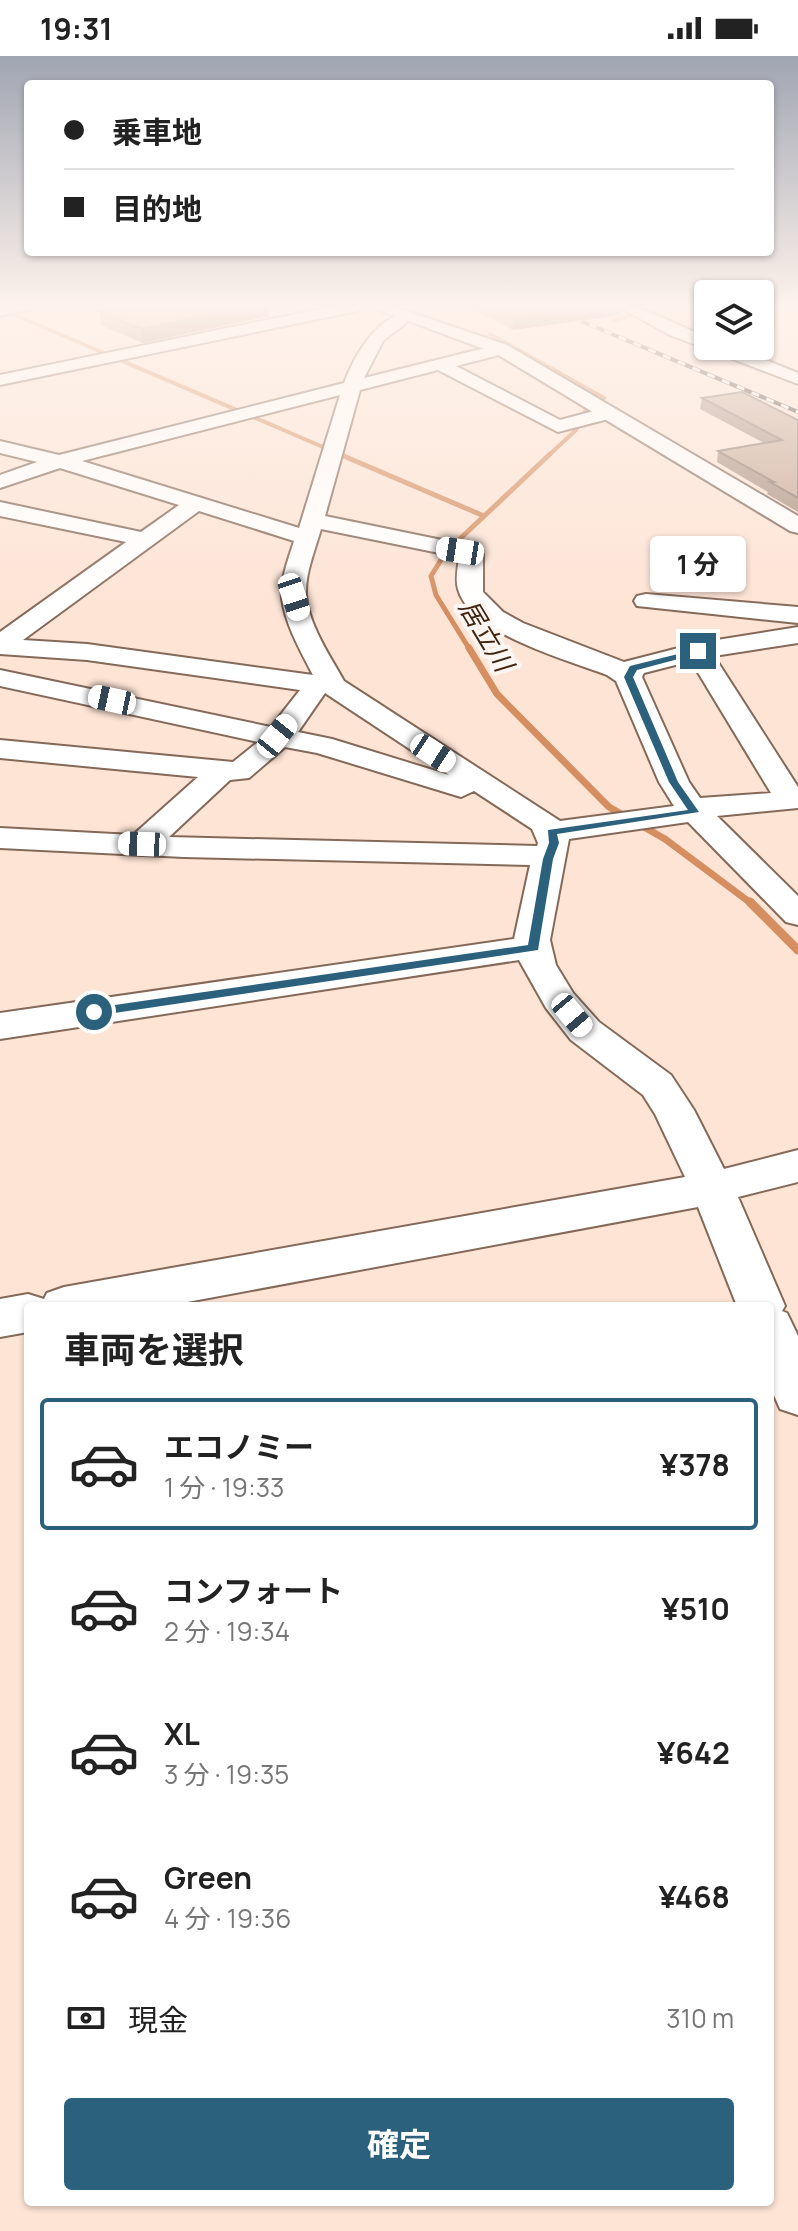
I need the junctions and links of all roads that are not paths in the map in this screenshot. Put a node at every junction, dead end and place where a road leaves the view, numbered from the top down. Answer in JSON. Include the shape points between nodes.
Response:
{"nodes":[{"id":1,"x":266,"y":408,"type":"edge"},
{"id":2,"x":345,"y":408,"type":"edge"},
{"id":3,"x":523,"y":408,"type":"edge"},
{"id":4,"x":599,"y":409,"type":"joint"},
{"id":5,"x":0,"y":447,"type":"edge"},
{"id":6,"x":59,"y":461,"type":"junction"},
{"id":7,"x":0,"y":482,"type":"edge"},
{"id":8,"x":193,"y":505,"type":"junction"},
{"id":9,"x":0,"y":509,"type":"edge"},
{"id":10,"x":798,"y":526,"type":"edge"},
{"id":11,"x":308,"y":528,"type":"junction"},
{"id":12,"x":144,"y":539,"type":"junction"},
{"id":13,"x":646,"y":601,"type":"dead end"},
{"id":14,"x":798,"y":615,"type":"edge"},
{"id":15,"x":798,"y":635,"type":"edge"},
{"id":16,"x":0,"y":645,"type":"edge"},
{"id":17,"x":698,"y":651,"type":"junction"},
{"id":18,"x":628,"y":677,"type":"junction"},
{"id":19,"x":0,"y":678,"type":"edge"},
{"id":20,"x":324,"y":686,"type":"junction"},
{"id":21,"x":277,"y":736,"type":"junction"},
{"id":22,"x":0,"y":749,"type":"edge"},
{"id":23,"x":223,"y":771,"type":"junction"},
{"id":24,"x":497,"y":793,"type":"junction"},
{"id":25,"x":693,"y":810,"type":"junction"},
{"id":26,"x":0,"y":838,"type":"edge"},
{"id":27,"x":142,"y":844,"type":"junction"},
{"id":28,"x":550,"y":844,"type":"junction"},
{"id":29,"x":798,"y":915,"type":"edge"},
{"id":30,"x":534,"y":947,"type":"junction"},
{"id":31,"x":0,"y":1026,"type":"edge"},
{"id":32,"x":798,"y":1166,"type":"edge"},
{"id":33,"x":712,"y":1188,"type":"junction"},
{"id":34,"x":86,"y":1302,"type":"edge"},
{"id":35,"x":759,"y":1302,"type":"edge"},
{"id":36,"x":24,"y":1314,"type":"edge"},
{"id":37,"x":0,"y":1318,"type":"edge"},
{"id":38,"x":774,"y":1337,"type":"edge"},
{"id":39,"x":798,"y":1394,"type":"edge"}],
"edges":[{"from":1,"to":6,"type":"street"},
{"from":2,"to":11,"type":"street"},
{"from":3,"to":4,"type":"street","via":[[558,426]]},
{"from":4,"to":10,"type":"main road"},
{"from":5,"to":6,"type":"street"},
{"from":6,"to":7,"type":"street"},
{"from":6,"to":8,"type":"street"},
{"from":8,"to":11,"type":"street"},
{"from":8,"to":12,"type":"street"},
{"from":9,"to":12,"type":"street"},
{"from":11,"to":18,"type":"street","via":[[373,530],[471,554],[471,592],[485,609],[515,629]]},
{"from":11,"to":20,"type":"street","via":[[294,597]]},
{"from":12,"to":16,"type":"street"},
{"from":13,"to":14,"type":"street"},
{"from":15,"to":17,"type":"street"},
{"from":16,"to":20,"type":"street"},
{"from":17,"to":18,"type":"street","via":[[633,668]]},
{"from":17,"to":25,"type":"street","via":[[788,801]]},
{"from":18,"to":25,"type":"street","via":[[674,782]]},
{"from":19,"to":21,"type":"street"},
{"from":20,"to":21,"type":"street"},
{"from":20,"to":24,"type":"street"},
{"from":21,"to":23,"type":"street","via":[[248,767]]},
{"from":21,"to":24,"type":"street","via":[[446,784]]},
{"from":22,"to":23,"type":"street"},
{"from":23,"to":27,"type":"street"},
{"from":24,"to":28,"type":"street","via":[[543,822]]},
{"from":25,"to":28,"type":"street","via":[[608,822]]},
{"from":25,"to":29,"type":"street"},
{"from":26,"to":27,"type":"street"},
{"from":27,"to":28,"type":"street"},
{"from":28,"to":30,"type":"street"},
{"from":30,"to":31,"type":"street"},
{"from":30,"to":33,"type":"street","via":[[545,977],[585,1031],[657,1085]]},
{"from":32,"to":33,"type":"street"},
{"from":33,"to":34,"type":"street"},
{"from":33,"to":35,"type":"street"},
{"from":36,"to":37,"type":"street"},
{"from":38,"to":39,"type":"street"}]}
